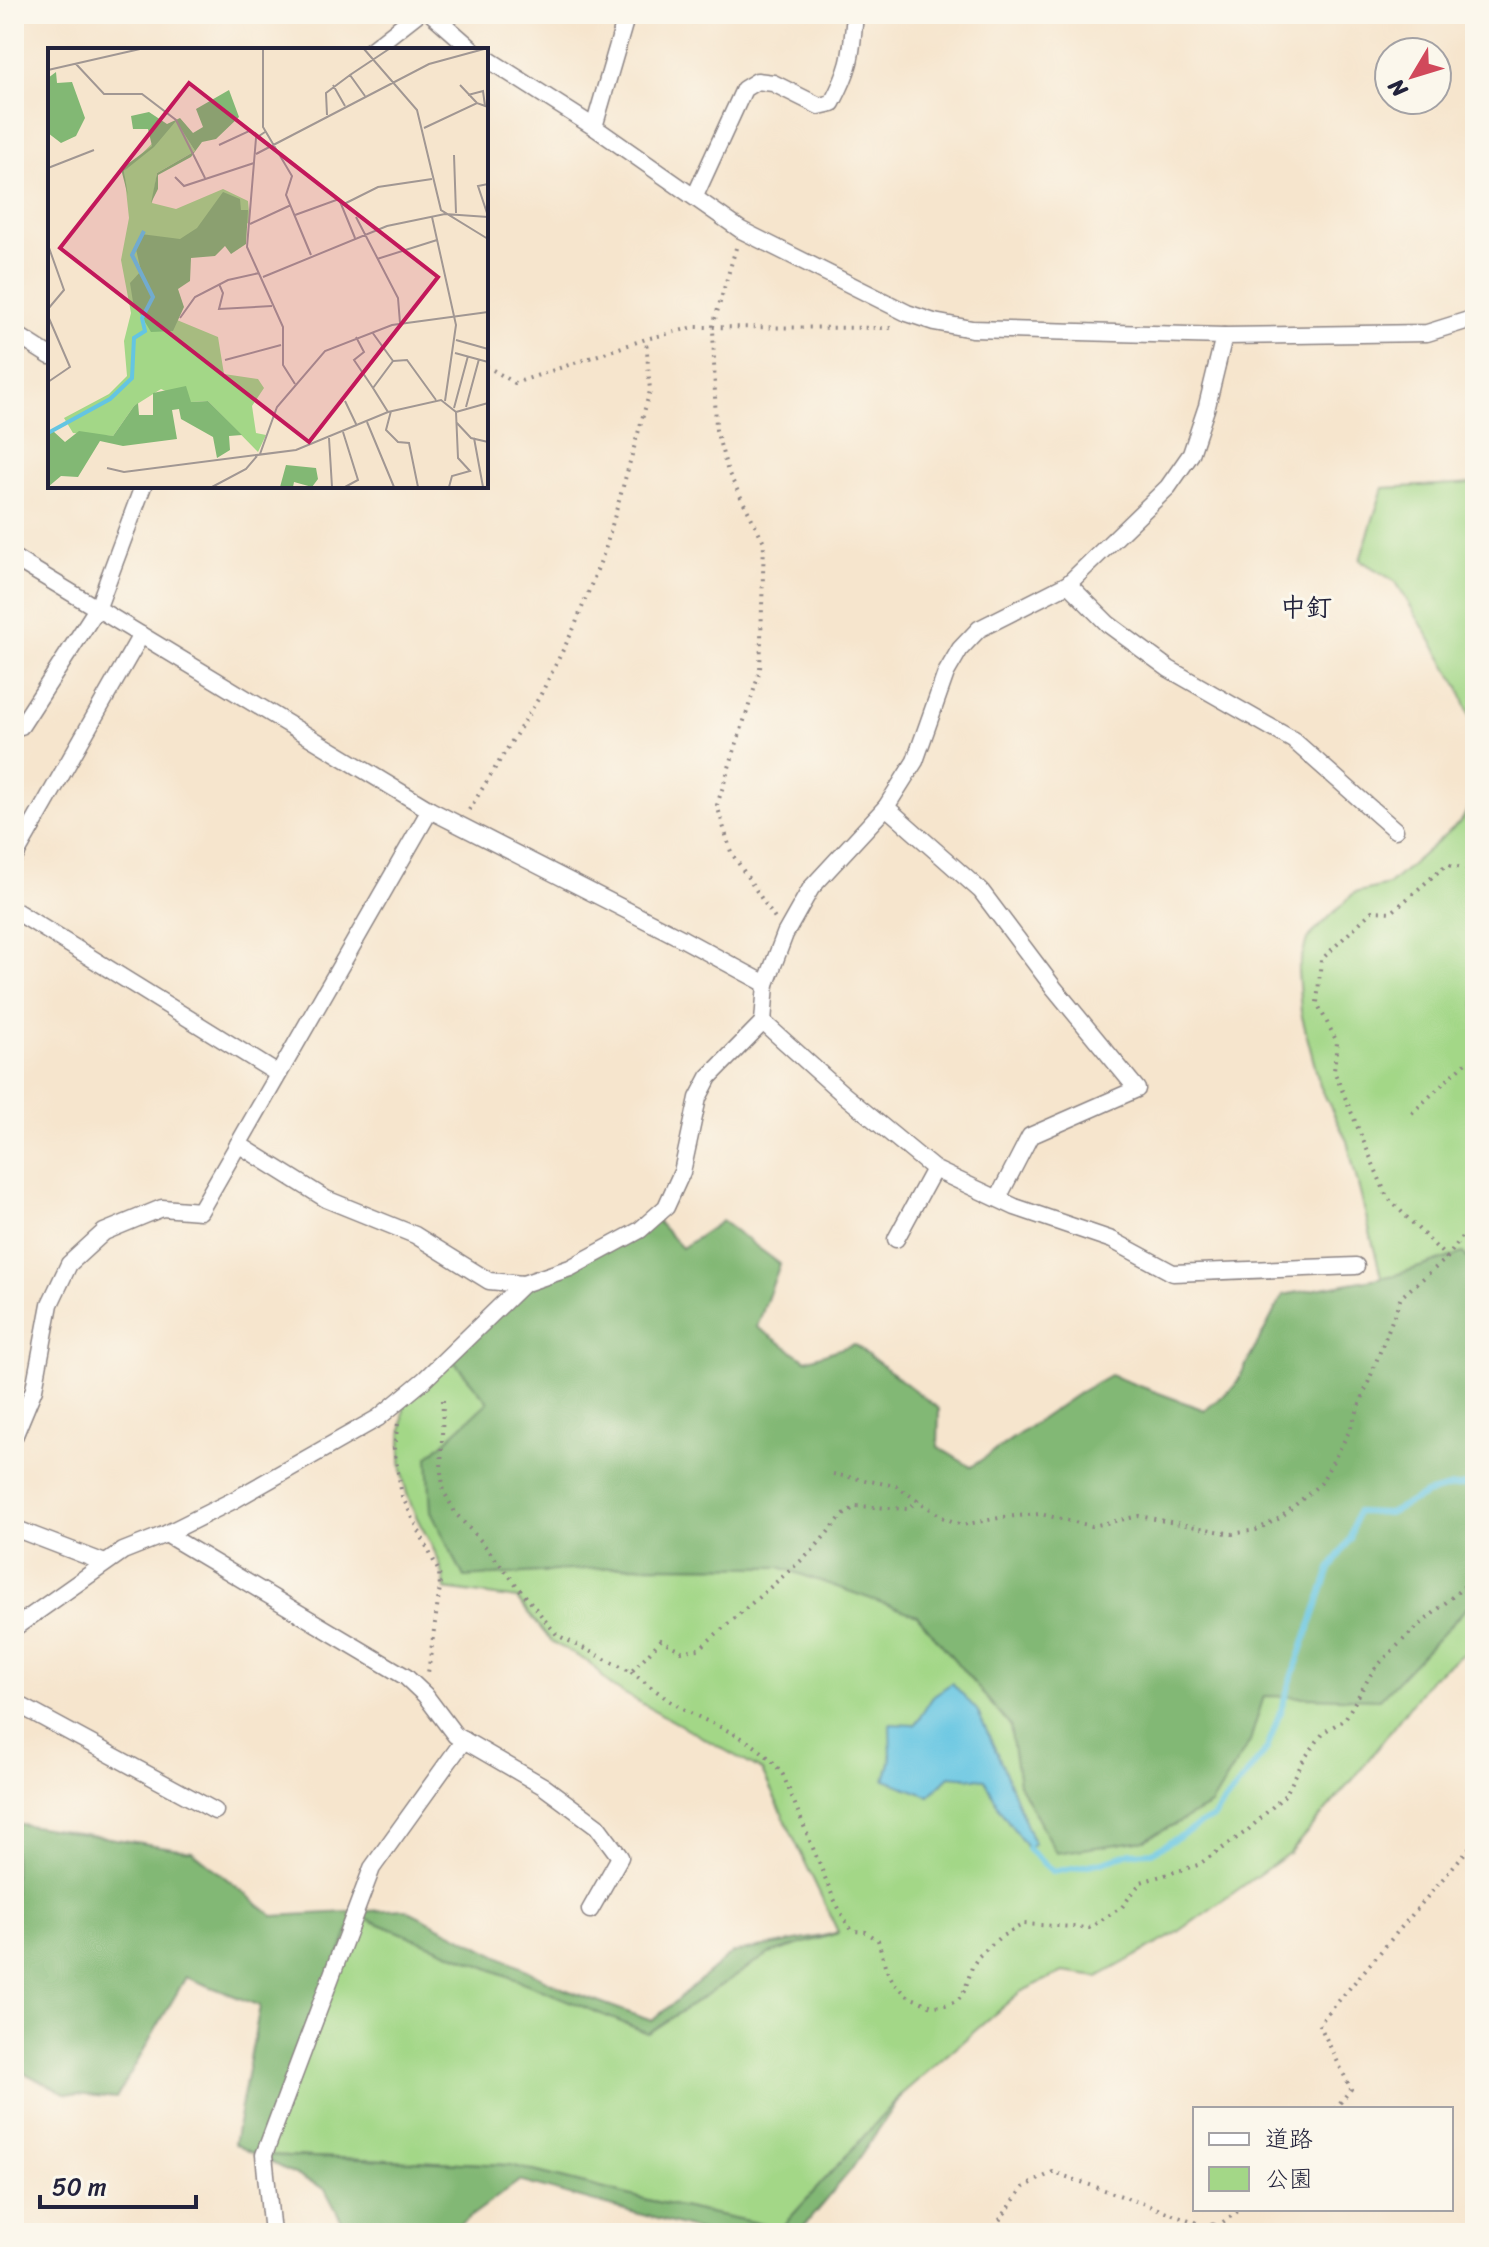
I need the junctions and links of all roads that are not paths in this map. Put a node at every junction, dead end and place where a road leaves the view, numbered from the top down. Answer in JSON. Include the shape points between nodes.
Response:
{"nodes":[{"id":1,"x":417,"y":14,"type":"edge"},
{"id":2,"x":432,"y":14,"type":"edge"},
{"id":3,"x":627,"y":14,"type":"edge"},
{"id":4,"x":855,"y":14,"type":"edge"},
{"id":5,"x":374,"y":48,"type":"edge"},
{"id":6,"x":471,"y":48,"type":"edge"},
{"id":7,"x":488,"y":59,"type":"edge"},
{"id":8,"x":594,"y":127,"type":"junction"},
{"id":9,"x":695,"y":196,"type":"junction"},
{"id":10,"x":1475,"y":318,"type":"edge"},
{"id":11,"x":14,"y":333,"type":"edge"},
{"id":12,"x":1224,"y":336,"type":"junction"},
{"id":13,"x":48,"y":355,"type":"edge"},
{"id":14,"x":142,"y":488,"type":"edge"},
{"id":15,"x":14,"y":558,"type":"edge"},
{"id":16,"x":1068,"y":584,"type":"junction"},
{"id":17,"x":98,"y":607,"type":"junction"},
{"id":18,"x":141,"y":635,"type":"junction"},
{"id":19,"x":21,"y":726,"type":"dead end"},
{"id":20,"x":886,"y":807,"type":"junction"},
{"id":21,"x":430,"y":810,"type":"junction"},
{"id":22,"x":1395,"y":830,"type":"dead end"},
{"id":23,"x":15,"y":855,"type":"edge"},
{"id":24,"x":14,"y":910,"type":"edge"},
{"id":25,"x":766,"y":984,"type":"junction"},
{"id":26,"x":763,"y":1022,"type":"junction"},
{"id":27,"x":278,"y":1074,"type":"junction"},
{"id":28,"x":238,"y":1144,"type":"junction"},
{"id":29,"x":934,"y":1169,"type":"junction"},
{"id":30,"x":998,"y":1198,"type":"junction"},
{"id":31,"x":896,"y":1239,"type":"dead end"},
{"id":32,"x":1356,"y":1266,"type":"dead end"},
{"id":33,"x":523,"y":1284,"type":"junction"},
{"id":34,"x":14,"y":1437,"type":"edge"},
{"id":35,"x":14,"y":1528,"type":"edge"},
{"id":36,"x":166,"y":1534,"type":"junction"},
{"id":37,"x":105,"y":1563,"type":"junction"},
{"id":38,"x":14,"y":1628,"type":"edge"},
{"id":39,"x":14,"y":1702,"type":"edge"},
{"id":40,"x":464,"y":1740,"type":"junction"},
{"id":41,"x":215,"y":1811,"type":"dead end"},
{"id":42,"x":590,"y":1910,"type":"dead end"},
{"id":43,"x":272,"y":2233,"type":"edge"}],
"edges":[{"from":1,"to":5,"type":"street"},
{"from":2,"to":6,"type":"street"},
{"from":3,"to":8,"type":"street"},
{"from":4,"to":9,"type":"street","via":[[848,72],[832,103],[819,106],[773,83],[757,81],[744,89]]},
{"from":7,"to":8,"type":"street"},
{"from":8,"to":9,"type":"street"},
{"from":9,"to":12,"type":"street","via":[[741,230],[934,322],[972,329]]},
{"from":10,"to":12,"type":"street","via":[[1427,333]]},
{"from":11,"to":13,"type":"street"},
{"from":12,"to":16,"type":"street","via":[[1191,454],[1168,487]]},
{"from":14,"to":17,"type":"street"},
{"from":15,"to":17,"type":"street"},
{"from":16,"to":20,"type":"street","via":[[979,629],[960,649],[946,673],[915,761]]},
{"from":16,"to":22,"type":"street","via":[[1108,624],[1169,669],[1293,740]]},
{"from":17,"to":18,"type":"street"},
{"from":17,"to":19,"type":"street"},
{"from":18,"to":21,"type":"street"},
{"from":18,"to":23,"type":"street"},
{"from":20,"to":25,"type":"street","via":[[811,888],[785,934]]},
{"from":20,"to":30,"type":"street","via":[[981,891],[1137,1089],[1030,1136]]},
{"from":21,"to":25,"type":"street"},
{"from":21,"to":27,"type":"street"},
{"from":24,"to":27,"type":"street"},
{"from":25,"to":26,"type":"street"},
{"from":26,"to":29,"type":"street"},
{"from":26,"to":33,"type":"street","via":[[709,1077],[698,1098],[682,1172],[666,1207],[640,1230],[570,1268]]},
{"from":27,"to":28,"type":"street"},
{"from":28,"to":33,"type":"street","via":[[326,1199],[415,1235],[489,1281]]},
{"from":28,"to":34,"type":"street","via":[[200,1211],[162,1208],[104,1232],[69,1264],[50,1304],[34,1389]]},
{"from":29,"to":30,"type":"street"},
{"from":29,"to":31,"type":"street"},
{"from":30,"to":32,"type":"street","via":[[1112,1240],[1173,1273]]},
{"from":33,"to":36,"type":"street","via":[[378,1418]]},
{"from":35,"to":37,"type":"street"},
{"from":36,"to":37,"type":"street"},
{"from":36,"to":40,"type":"street","via":[[406,1677]]},
{"from":37,"to":38,"type":"street"},
{"from":39,"to":41,"type":"street"},
{"from":40,"to":42,"type":"street","via":[[543,1786],[597,1826],[620,1857]]},
{"from":40,"to":43,"type":"street","via":[[372,1868],[264,2155]]}]}
